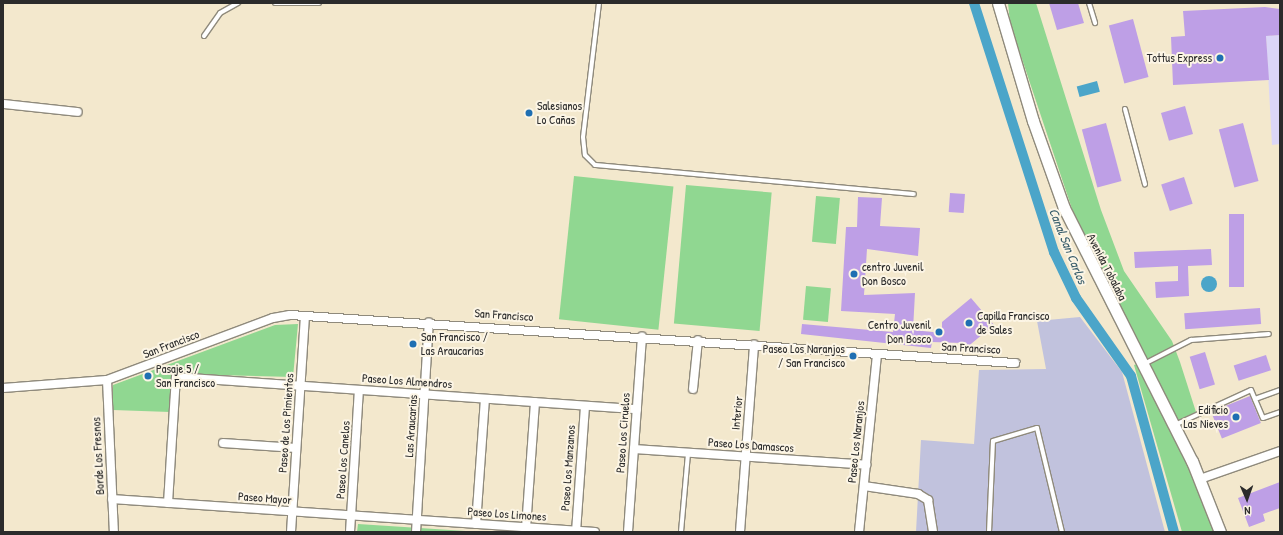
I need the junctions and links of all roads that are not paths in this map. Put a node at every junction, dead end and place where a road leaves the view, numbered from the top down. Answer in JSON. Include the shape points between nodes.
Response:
{"nodes":[{"id":1,"x":238,"y":3,"type":"edge"},
{"id":2,"x":275,"y":3,"type":"edge"},
{"id":3,"x":319,"y":3,"type":"edge"},
{"id":4,"x":598,"y":3,"type":"edge"},
{"id":5,"x":998,"y":3,"type":"edge"},
{"id":6,"x":1089,"y":3,"type":"edge"},
{"id":7,"x":1095,"y":23,"type":"dead end"},
{"id":8,"x":204,"y":36,"type":"dead end"},
{"id":9,"x":3,"y":104,"type":"edge"},
{"id":10,"x":1125,"y":109,"type":"dead end"},
{"id":11,"x":78,"y":112,"type":"dead end"},
{"id":12,"x":1145,"y":184,"type":"dead end"},
{"id":13,"x":914,"y":194,"type":"dead end"},
{"id":14,"x":305,"y":316,"type":"junction"},
{"id":15,"x":429,"y":322,"type":"junction"},
{"id":16,"x":1270,"y":334,"type":"dead end"},
{"id":17,"x":642,"y":336,"type":"junction"},
{"id":18,"x":698,"y":340,"type":"junction"},
{"id":19,"x":754,"y":345,"type":"junction"},
{"id":20,"x":877,"y":354,"type":"junction"},
{"id":21,"x":1015,"y":363,"type":"dead end"},
{"id":22,"x":1143,"y":365,"type":"junction"},
{"id":23,"x":107,"y":380,"type":"junction"},
{"id":24,"x":300,"y":386,"type":"junction"},
{"id":25,"x":3,"y":388,"type":"edge"},
{"id":26,"x":693,"y":389,"type":"dead end"},
{"id":27,"x":359,"y":390,"type":"junction"},
{"id":28,"x":1280,"y":390,"type":"edge"},
{"id":29,"x":425,"y":394,"type":"junction"},
{"id":30,"x":485,"y":399,"type":"junction"},
{"id":31,"x":1254,"y":399,"type":"junction"},
{"id":32,"x":535,"y":402,"type":"junction"},
{"id":33,"x":585,"y":406,"type":"junction"},
{"id":34,"x":637,"y":410,"type":"junction"},
{"id":35,"x":1280,"y":412,"type":"edge"},
{"id":36,"x":1179,"y":423,"type":"dead end"},
{"id":37,"x":223,"y":443,"type":"dead end"},
{"id":38,"x":296,"y":448,"type":"junction"},
{"id":39,"x":634,"y":449,"type":"junction"},
{"id":40,"x":1280,"y":452,"type":"edge"},
{"id":41,"x":688,"y":453,"type":"junction"},
{"id":42,"x":746,"y":457,"type":"junction"},
{"id":43,"x":866,"y":465,"type":"junction"},
{"id":44,"x":1200,"y":479,"type":"junction"},
{"id":45,"x":864,"y":486,"type":"junction"},
{"id":46,"x":112,"y":499,"type":"junction"},
{"id":47,"x":168,"y":503,"type":"junction"},
{"id":48,"x":292,"y":512,"type":"junction"},
{"id":49,"x":351,"y":516,"type":"junction"},
{"id":50,"x":417,"y":520,"type":"junction"},
{"id":51,"x":476,"y":524,"type":"junction"},
{"id":52,"x":526,"y":528,"type":"junction"},
{"id":53,"x":576,"y":531,"type":"edge"},
{"id":54,"x":114,"y":532,"type":"edge"},
{"id":55,"x":291,"y":532,"type":"edge"},
{"id":56,"x":350,"y":532,"type":"edge"},
{"id":57,"x":416,"y":532,"type":"edge"},
{"id":58,"x":595,"y":532,"type":"edge"},
{"id":59,"x":628,"y":532,"type":"edge"},
{"id":60,"x":681,"y":532,"type":"edge"},
{"id":61,"x":740,"y":532,"type":"edge"},
{"id":62,"x":859,"y":532,"type":"edge"},
{"id":63,"x":932,"y":532,"type":"edge"},
{"id":64,"x":990,"y":532,"type":"edge"},
{"id":65,"x":1062,"y":532,"type":"edge"},
{"id":66,"x":1220,"y":532,"type":"edge"}],
"edges":[{"from":1,"to":8,"type":"lane","via":[[220,13]]},
{"from":2,"to":3,"type":"lane"},
{"from":4,"to":13,"type":"lane","via":[[583,137],[585,155],[595,164]]},
{"from":5,"to":22,"type":"main road","name":"Avenida Tobalaba","via":[[1030,114],[1064,208]]},
{"from":6,"to":7,"type":"lane"},
{"from":9,"to":11,"type":"street"},
{"from":10,"to":12,"type":"lane"},
{"from":14,"to":15,"type":"street","name":"San Francisco"},
{"from":14,"to":23,"type":"street","name":"San Francisco","via":[[273,318]]},
{"from":14,"to":24,"type":"street","name":"Paseo de Los Pimientos"},
{"from":15,"to":17,"type":"street","name":"San Francisco"},
{"from":15,"to":29,"type":"street","name":"Las Araucarias"},
{"from":16,"to":22,"type":"lane","via":[[1191,340]]},
{"from":17,"to":18,"type":"street","name":"San Francisco"},
{"from":17,"to":34,"type":"street","name":"Paseo Los Ciruelos"},
{"from":18,"to":19,"type":"street","name":"San Francisco"},
{"from":18,"to":26,"type":"street"},
{"from":19,"to":20,"type":"street","name":"San Francisco"},
{"from":19,"to":42,"type":"street","name":"Interior"},
{"from":20,"to":21,"type":"street","name":"San Francisco"},
{"from":20,"to":43,"type":"street","name":"Paseo Los Naranjos"},
{"from":22,"to":44,"type":"main road","name":"Avenida Tobalaba"},
{"from":23,"to":25,"type":"street","name":"San Francisco"},
{"from":23,"to":46,"type":"street","name":"Borde Los Fresnos"},
{"from":24,"to":27,"type":"street","name":"Paseo Los Almendros"},
{"from":24,"to":38,"type":"street","name":"Paseo de Los Pimientos"},
{"from":24,"to":47,"type":"street","name":"Paseo Los Almendros","via":[[176,377]]},
{"from":27,"to":29,"type":"street","name":"Paseo Los Almendros"},
{"from":27,"to":49,"type":"street","name":"Paseo Los Canelos"},
{"from":28,"to":31,"type":"lane"},
{"from":29,"to":30,"type":"street","name":"Paseo Los Almendros"},
{"from":29,"to":50,"type":"street","name":"Las Araucarias"},
{"from":30,"to":32,"type":"street","name":"Paseo Los Almendros"},
{"from":30,"to":51,"type":"street"},
{"from":31,"to":35,"type":"lane","via":[[1263,418]]},
{"from":31,"to":36,"type":"lane","via":[[1251,390]]},
{"from":32,"to":33,"type":"street","name":"Paseo Los Almendros"},
{"from":32,"to":52,"type":"street"},
{"from":33,"to":34,"type":"street","name":"Paseo Los Almendros"},
{"from":33,"to":53,"type":"street","name":"Paseo Los Manzanos"},
{"from":34,"to":39,"type":"street","name":"Paseo Los Ciruelos"},
{"from":37,"to":38,"type":"street"},
{"from":38,"to":48,"type":"street","name":"Paseo de Los Pimientos"},
{"from":39,"to":41,"type":"street","name":"Paseo Los Damascos"},
{"from":39,"to":59,"type":"street","name":"Paseo Los Ciruelos"},
{"from":40,"to":44,"type":"street"},
{"from":41,"to":42,"type":"street","name":"Paseo Los Damascos"},
{"from":41,"to":60,"type":"lane"},
{"from":42,"to":43,"type":"street","name":"Paseo Los Damascos"},
{"from":42,"to":61,"type":"street","name":"Interior"},
{"from":43,"to":45,"type":"street","name":"Paseo Los Naranjos"},
{"from":44,"to":66,"type":"main road","name":"Avenida Tobalaba"},
{"from":45,"to":62,"type":"street","name":"Paseo Los Naranjos"},
{"from":45,"to":63,"type":"street","via":[[918,494],[928,500]]},
{"from":46,"to":47,"type":"street","name":"Paseo Mayor"},
{"from":46,"to":54,"type":"street","name":"Borde Los Fresnos"},
{"from":47,"to":48,"type":"street","name":"Paseo Mayor"},
{"from":48,"to":49,"type":"street","name":"Paseo Mayor"},
{"from":48,"to":55,"type":"street","name":"Paseo de Los Pimientos"},
{"from":49,"to":50,"type":"street","name":"Paseo Mayor"},
{"from":49,"to":56,"type":"street","name":"Paseo Los Canelos"},
{"from":50,"to":51,"type":"street","name":"Paseo Los Limones"},
{"from":50,"to":57,"type":"street","name":"Las Araucarias"},
{"from":51,"to":52,"type":"street","name":"Paseo Los Limones"},
{"from":52,"to":53,"type":"street","name":"Paseo Los Limones"},
{"from":53,"to":58,"type":"street","name":"Paseo Los Limones"},
{"from":64,"to":65,"type":"lane","via":[[993,441],[1038,428]]}]}
